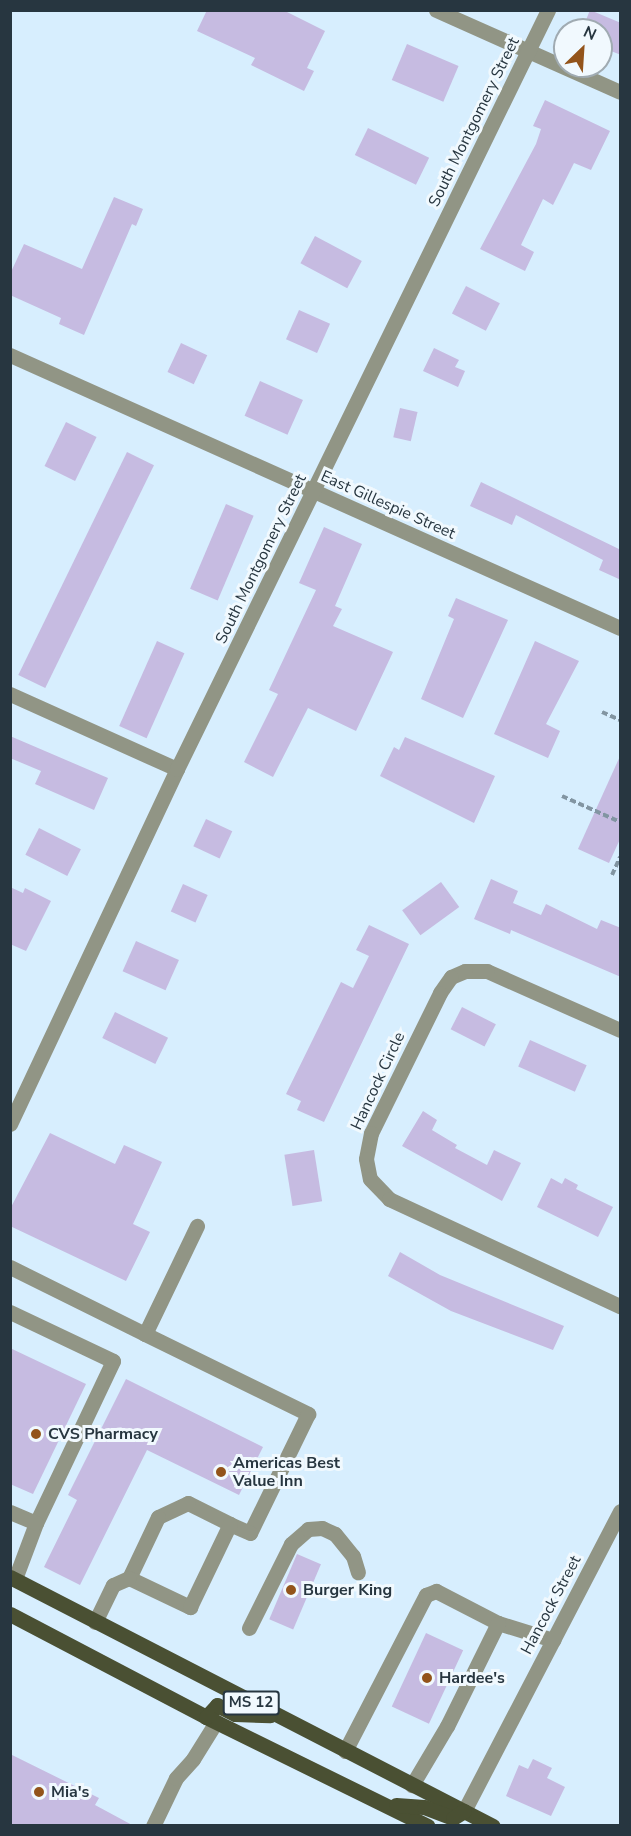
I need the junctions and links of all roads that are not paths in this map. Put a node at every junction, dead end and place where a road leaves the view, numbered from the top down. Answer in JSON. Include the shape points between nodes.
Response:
{"nodes":[{"id":1,"x":436,"y":10,"type":"edge"},
{"id":2,"x":548,"y":10,"type":"edge"},
{"id":3,"x":528,"y":51,"type":"junction"},
{"id":4,"x":621,"y":92,"type":"edge"},
{"id":5,"x":10,"y":354,"type":"edge"},
{"id":6,"x":314,"y":492,"type":"junction"},
{"id":7,"x":621,"y":628,"type":"edge"},
{"id":8,"x":10,"y":694,"type":"edge"},
{"id":9,"x":177,"y":769,"type":"junction"},
{"id":10,"x":621,"y":1030,"type":"edge"},
{"id":11,"x":10,"y":1125,"type":"edge"},
{"id":12,"x":197,"y":1226,"type":"dead end"},
{"id":13,"x":10,"y":1267,"type":"edge"},
{"id":14,"x":621,"y":1306,"type":"edge"},
{"id":15,"x":10,"y":1312,"type":"edge"},
{"id":16,"x":145,"y":1334,"type":"junction"},
{"id":17,"x":621,"y":1510,"type":"edge"},
{"id":18,"x":10,"y":1512,"type":"edge"},
{"id":19,"x":36,"y":1522,"type":"junction"},
{"id":20,"x":230,"y":1524,"type":"junction"},
{"id":21,"x":358,"y":1572,"type":"dead end"},
{"id":22,"x":13,"y":1578,"type":"edge"},
{"id":23,"x":129,"y":1578,"type":"junction"},
{"id":24,"x":10,"y":1614,"type":"edge"},
{"id":25,"x":94,"y":1623,"type":"junction"},
{"id":26,"x":498,"y":1623,"type":"junction"},
{"id":27,"x":249,"y":1628,"type":"dead end"},
{"id":28,"x":553,"y":1640,"type":"junction"},
{"id":29,"x":276,"y":1715,"type":"junction"},
{"id":30,"x":211,"y":1719,"type":"junction"},
{"id":31,"x":345,"y":1751,"type":"junction"},
{"id":32,"x":412,"y":1785,"type":"junction"},
{"id":33,"x":387,"y":1805,"type":"junction"},
{"id":34,"x":464,"y":1811,"type":"junction"},
{"id":35,"x":153,"y":1826,"type":"edge"},
{"id":36,"x":428,"y":1826,"type":"edge"},
{"id":37,"x":493,"y":1826,"type":"edge"}],
"edges":[{"from":1,"to":3,"type":"street"},
{"from":2,"to":3,"type":"street","name":"South Montgomery Street"},
{"from":3,"to":4,"type":"street"},
{"from":3,"to":6,"type":"street","name":"South Montgomery Street"},
{"from":5,"to":6,"type":"street","name":"East Gillespie Street"},
{"from":6,"to":7,"type":"street","name":"East Gillespie Street"},
{"from":6,"to":9,"type":"street","name":"South Montgomery Street"},
{"from":8,"to":9,"type":"street"},
{"from":9,"to":11,"type":"street","name":"South Montgomery Street"},
{"from":10,"to":14,"type":"street","name":"Hancock Circle","via":[[487,971],[465,971],[451,977],[371,1133],[366,1160],[370,1179],[389,1198]]},
{"from":12,"to":16,"type":"street"},
{"from":13,"to":16,"type":"street"},
{"from":15,"to":19,"type":"street","via":[[113,1361]]},
{"from":16,"to":20,"type":"street","via":[[308,1414],[250,1533]]},
{"from":17,"to":28,"type":"street","name":"Hancock Street"},
{"from":18,"to":19,"type":"street"},
{"from":19,"to":22,"type":"street"},
{"from":20,"to":23,"type":"street","via":[[188,1503],[158,1517]]},
{"from":20,"to":23,"type":"street","via":[[190,1607]]},
{"from":21,"to":27,"type":"street","via":[[353,1556],[335,1534],[322,1528],[308,1529],[291,1544]]},
{"from":22,"to":25,"type":"main road","number":"MS 12"},
{"from":23,"to":25,"type":"street","via":[[113,1585]]},
{"from":24,"to":30,"type":"main road","name":"MS 12","number":"MS 12"},
{"from":25,"to":29,"type":"main road","number":"MS 12"},
{"from":26,"to":28,"type":"street"},
{"from":26,"to":31,"type":"street","via":[[429,1591]]},
{"from":26,"to":32,"type":"street","via":[[447,1726]]},
{"from":28,"to":34,"type":"street","name":"Hancock Street"},
{"from":29,"to":30,"type":"main road","via":[[236,1714],[217,1705]]},
{"from":29,"to":31,"type":"main road","number":"MS 12"},
{"from":30,"to":33,"type":"main road","name":"MS 12","number":"MS 12"},
{"from":30,"to":35,"type":"street","via":[[193,1759],[176,1778]]},
{"from":31,"to":32,"type":"main road","number":"MS 12"},
{"from":32,"to":34,"type":"main road","number":"MS 12"},
{"from":33,"to":34,"type":"main road","via":[[424,1807],[453,1818]]},
{"from":33,"to":36,"type":"main road","name":"MS 12"},
{"from":34,"to":37,"type":"main road","number":"MS 12"}]}
